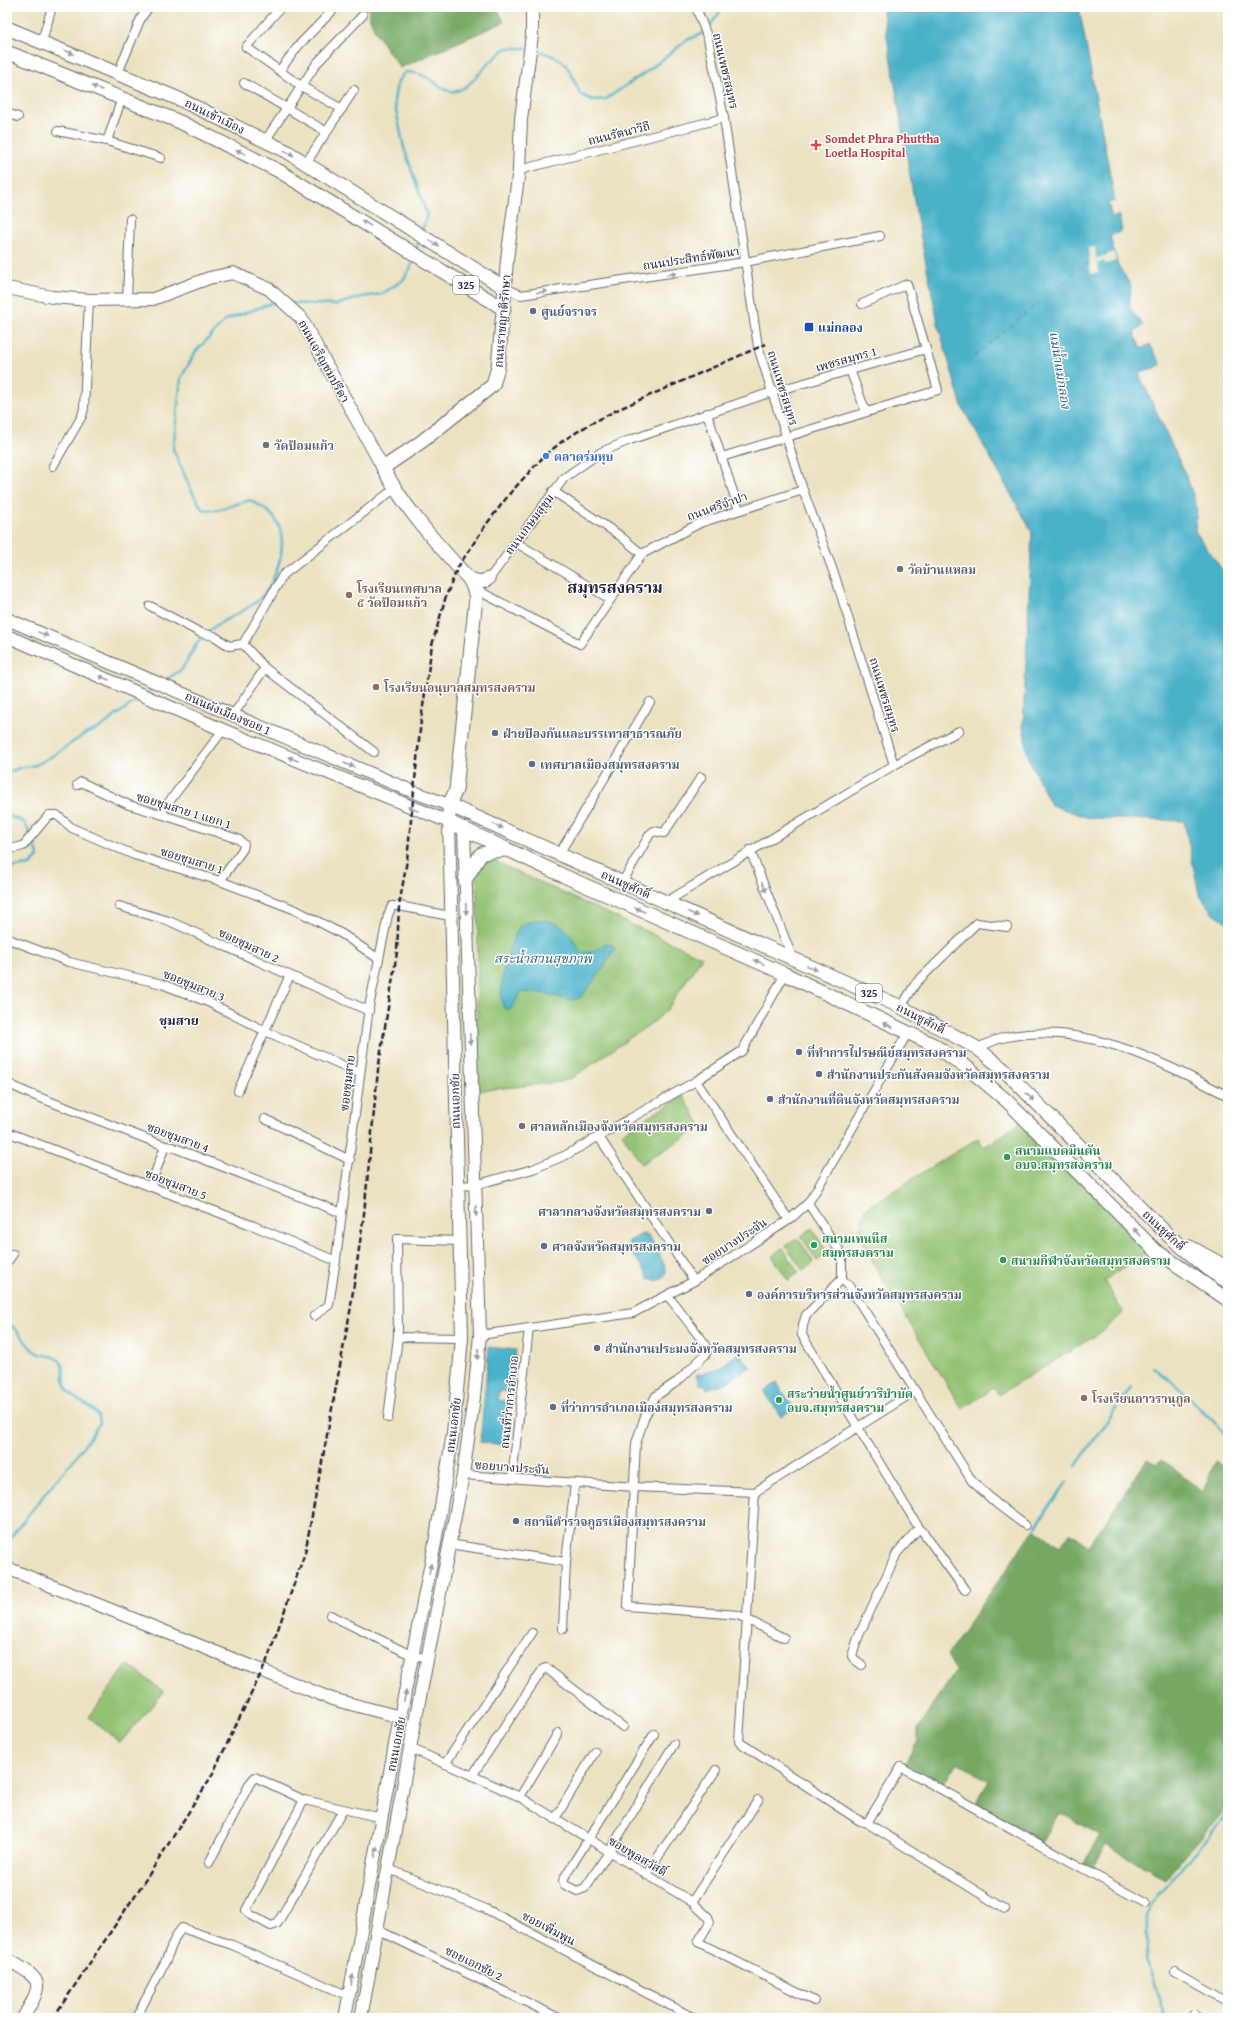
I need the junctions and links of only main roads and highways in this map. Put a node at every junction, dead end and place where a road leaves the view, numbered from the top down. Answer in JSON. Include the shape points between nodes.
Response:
{"nodes":[{"id":1,"x":532,"y":7,"type":"edge"},
{"id":2,"x":7,"y":28,"type":"edge"},
{"id":3,"x":47,"y":43,"type":"junction"},
{"id":4,"x":7,"y":52,"type":"edge"},
{"id":5,"x":45,"y":66,"type":"junction"},
{"id":6,"x":7,"y":288,"type":"edge"},
{"id":7,"x":505,"y":288,"type":"junction"},
{"id":8,"x":504,"y":309,"type":"junction"},
{"id":9,"x":383,"y":468,"type":"junction"},
{"id":10,"x":469,"y":579,"type":"junction"},
{"id":11,"x":488,"y":579,"type":"road end"},
{"id":12,"x":7,"y":619,"type":"edge"},
{"id":13,"x":7,"y":636,"type":"edge"},
{"id":14,"x":394,"y":784,"type":"junction"},
{"id":15,"x":456,"y":790,"type":"junction"},
{"id":16,"x":388,"y":799,"type":"junction"},
{"id":17,"x":450,"y":805,"type":"junction"},
{"id":18,"x":463,"y":810,"type":"junction"},
{"id":19,"x":449,"y":822,"type":"junction"},
{"id":20,"x":464,"y":828,"type":"junction"},
{"id":21,"x":511,"y":851,"type":"junction"},
{"id":22,"x":571,"y":860,"type":"junction"},
{"id":23,"x":564,"y":876,"type":"junction"},
{"id":24,"x":465,"y":880,"type":"junction"},
{"id":25,"x":1168,"y":1236,"type":"junction"},
{"id":26,"x":1155,"y":1250,"type":"junction"},
{"id":27,"x":1228,"y":1268,"type":"edge"},
{"id":28,"x":1228,"y":1282,"type":"edge"},
{"id":29,"x":1228,"y":1300,"type":"edge"},
{"id":30,"x":1228,"y":1308,"type":"edge"},
{"id":31,"x":7,"y":1568,"type":"edge"},
{"id":32,"x":400,"y":1717,"type":"junction"},
{"id":33,"x":7,"y":1959,"type":"edge"},
{"id":34,"x":23,"y":2018,"type":"edge"},
{"id":35,"x":345,"y":2018,"type":"edge"},
{"id":36,"x":361,"y":2018,"type":"edge"}],
"edges":[{"from":1,"to":7,"type":"main road","name":"ถนนราชญาติรักษา","via":[[532,35],[521,119],[519,170]]},
{"from":2,"to":3,"type":"main road","name":"ถนนเข้าเมือง"},
{"from":3,"to":5,"type":"main road"},
{"from":3,"to":7,"type":"main road","name":"ถนนเข้าเมือง","number":"325","one_way":true,"via":[[179,99],[265,141],[306,163]]},
{"from":4,"to":5,"type":"main road","name":"ถนนเข้าเมือง"},
{"from":8,"to":5,"type":"main road","name":"ถนนเข้าเมือง","number":"325","one_way":true,"via":[[279,171],[180,122]]},
{"from":6,"to":9,"type":"main road","name":"ถนนเจริญชมปรีดา","via":[[52,297],[126,301],[153,299],[209,278],[233,273],[269,289],[301,318]]},
{"from":7,"to":8,"type":"main road","name":"ถนนราชญาติรักษา"},
{"from":8,"to":9,"type":"main road","name":"ถนนราชญาติรักษา","via":[[498,367],[492,385],[421,442]]},
{"from":9,"to":10,"type":"main road","via":[[394,489],[424,529]]},
{"from":10,"to":11,"type":"main road","via":[[481,582]]},
{"from":10,"to":15,"type":"main road","via":[[477,595]]},
{"from":12,"to":14,"type":"main road","name":"ถนนผังเมืองซอย 1","one_way":true},
{"from":16,"to":13,"type":"main road","name":"ถนนผังเมืองซอย 1","one_way":true},
{"from":14,"to":16,"type":"main road"},
{"from":14,"to":17,"type":"main road","name":"ถนนผังเมืองซอย 1"},
{"from":15,"to":17,"type":"main road"},
{"from":15,"to":18,"type":"main road"},
{"from":19,"to":16,"type":"main road","name":"ถนนผังเมืองซอย 1","one_way":true},
{"from":17,"to":18,"type":"main road","name":"ถนนชูศักดิ์"},
{"from":17,"to":19,"type":"main road"},
{"from":18,"to":20,"type":"main road"},
{"from":18,"to":22,"type":"main road","name":"ถนนชูศักดิ์","number":"325","one_way":true},
{"from":19,"to":20,"type":"main road","name":"ถนนชูศักดิ์"},
{"from":32,"to":19,"type":"main road","name":"ถนนเอกชัย","one_way":true,"via":[[453,1433],[462,1338]]},
{"from":20,"to":21,"type":"main road","name":"ถนนชูศักดิ์","number":"325"},
{"from":20,"to":24,"type":"main road","name":"ถนนเอกชัย"},
{"from":21,"to":23,"type":"main road","name":"ถนนชูศักดิ์","number":"325"},
{"from":21,"to":24,"type":"main road","via":[[481,854]]},
{"from":22,"to":23,"type":"main road"},
{"from":22,"to":25,"type":"main road","name":"ถนนชูศักดิ์","number":"325","one_way":true,"via":[[901,1008],[977,1048],[1002,1068]]},
{"from":26,"to":23,"type":"main road","name":"ถนนชูศักดิ์","number":"325","one_way":true,"via":[[1001,1097],[969,1069],[932,1044],[785,974]]},
{"from":24,"to":36,"type":"main road","name":"ถนนเอกชัย","one_way":true,"via":[[480,1335],[463,1475]]},
{"from":25,"to":27,"type":"main road"},
{"from":25,"to":28,"type":"main road","name":"ถนนชูศักดิ์","number":"325"},
{"from":26,"to":29,"type":"main road","name":"ถนนชูศักดิ์","number":"325"},
{"from":26,"to":30,"type":"main road","via":[[1189,1282]]},
{"from":31,"to":32,"type":"main road","via":[[332,1699]]},
{"from":35,"to":32,"type":"main road","name":"ถนนเอกชัย","one_way":true},
{"from":33,"to":34,"type":"main road","via":[[37,1980],[38,1988]]}]}
